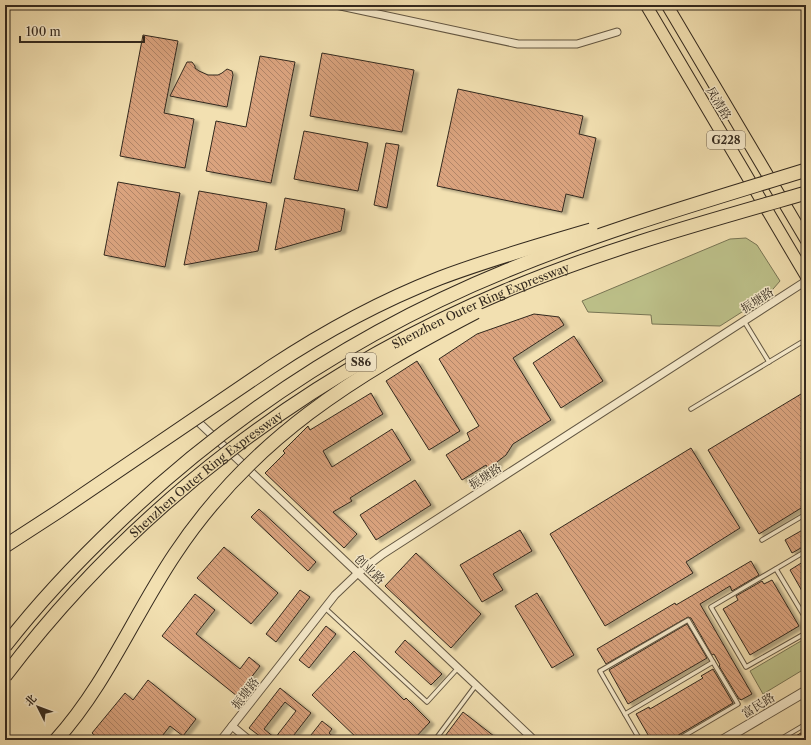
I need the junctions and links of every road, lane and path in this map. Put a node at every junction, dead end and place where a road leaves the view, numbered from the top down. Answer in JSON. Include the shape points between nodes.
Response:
{"nodes":[{"id":1,"x":336,"y":5,"type":"edge"},
{"id":2,"x":646,"y":5,"type":"edge"},
{"id":3,"x":667,"y":5,"type":"edge"},
{"id":4,"x":617,"y":32,"type":"dead end"},
{"id":5,"x":806,"y":170,"type":"edge"},
{"id":6,"x":806,"y":193,"type":"edge"},
{"id":7,"x":690,"y":206,"type":"junction"},
{"id":8,"x":806,"y":240,"type":"edge"},
{"id":9,"x":555,"y":271,"type":"junction"},
{"id":10,"x":806,"y":276,"type":"edge"},
{"id":11,"x":806,"y":281,"type":"edge"},
{"id":12,"x":744,"y":321,"type":"junction"},
{"id":13,"x":806,"y":348,"type":"edge"},
{"id":14,"x":770,"y":362,"type":"junction"},
{"id":15,"x":692,"y":409,"type":"dead end"},
{"id":16,"x":190,"y":414,"type":"dead end"},
{"id":17,"x":806,"y":514,"type":"edge"},
{"id":18,"x":762,"y":540,"type":"dead end"},
{"id":19,"x":5,"y":546,"type":"edge"},
{"id":20,"x":806,"y":551,"type":"edge"},
{"id":21,"x":776,"y":569,"type":"junction"},
{"id":22,"x":358,"y":573,"type":"junction"},
{"id":23,"x":325,"y":608,"type":"junction"},
{"id":24,"x":806,"y":619,"type":"edge"},
{"id":25,"x":806,"y":633,"type":"edge"},
{"id":26,"x":5,"y":646,"type":"edge"},
{"id":27,"x":713,"y":662,"type":"junction"},
{"id":28,"x":458,"y":668,"type":"junction"},
{"id":29,"x":5,"y":676,"type":"edge"},
{"id":30,"x":476,"y":685,"type":"junction"},
{"id":31,"x":806,"y":691,"type":"edge"},
{"id":32,"x":625,"y":714,"type":"junction"},
{"id":33,"x":806,"y":724,"type":"edge"},
{"id":34,"x":232,"y":726,"type":"junction"},
{"id":35,"x":56,"y":740,"type":"edge"},
{"id":36,"x":222,"y":740,"type":"edge"},
{"id":37,"x":249,"y":740,"type":"edge"},
{"id":38,"x":434,"y":740,"type":"edge"},
{"id":39,"x":534,"y":740,"type":"edge"},
{"id":40,"x":640,"y":740,"type":"edge"},
{"id":41,"x":677,"y":740,"type":"edge"},
{"id":42,"x":724,"y":740,"type":"edge"},
{"id":43,"x":779,"y":740,"type":"edge"}],
"edges":[{"from":1,"to":4,"type":"street","via":[[518,44],[577,44]]},
{"from":2,"to":10,"type":"highway","name":"凤清路","number":"G228"},
{"from":3,"to":8,"type":"highway","name":"凤清路","number":"G228"},
{"from":5,"to":7,"type":"highway","name":"Shenzhen Outer Ring Expressway","number":"S86","bridge":true},
{"from":6,"to":9,"type":"highway","name":"Shenzhen Outer Ring Expressway","number":"S86","bridge":true,"via":[[663,235]]},
{"from":7,"to":19,"type":"highway","bridge":true,"via":[[617,222],[510,254],[440,279],[376,307],[287,357]]},
{"from":7,"to":26,"type":"highway","name":"Shenzhen Outer Ring Expressway","number":"S86","bridge":true,"via":[[584,241],[480,282],[404,318],[307,374],[214,439],[149,494],[68,573]]},
{"from":9,"to":29,"type":"highway","name":"Shenzhen Outer Ring Expressway","number":"S86","bridge":true,"via":[[466,308],[391,345],[302,399],[238,444],[172,498],[100,566],[46,624]]},
{"from":9,"to":35,"type":"highway","bridge":true,"via":[[368,372],[315,408],[266,448],[222,492],[190,532],[156,584],[93,693]]},
{"from":11,"to":12,"type":"street","name":"振塘路"},
{"from":12,"to":14,"type":"lane"},
{"from":12,"to":22,"type":"street","name":"振塘路"},
{"from":13,"to":14,"type":"lane","via":[[802,342]]},
{"from":14,"to":15,"type":"lane"},
{"from":16,"to":22,"type":"street","name":"创业路"},
{"from":17,"to":18,"type":"lane"},
{"from":20,"to":21,"type":"lane"},
{"from":21,"to":24,"type":"lane"},
{"from":21,"to":25,"type":"lane","via":[[711,607],[746,667]]},
{"from":22,"to":23,"type":"street","name":"振塘路"},
{"from":22,"to":28,"type":"street","name":"创业路"},
{"from":23,"to":28,"type":"lane","via":[[427,702]]},
{"from":23,"to":34,"type":"street","name":"振塘路"},
{"from":27,"to":32,"type":"lane"},
{"from":27,"to":32,"type":"lane","via":[[688,620],[600,671]]},
{"from":27,"to":41,"type":"lane","via":[[738,704]]},
{"from":28,"to":30,"type":"street","name":"创业路"},
{"from":30,"to":38,"type":"lane"},
{"from":30,"to":39,"type":"street","name":"创业路"},
{"from":31,"to":42,"type":"street","name":"富民路"},
{"from":32,"to":40,"type":"lane"},
{"from":33,"to":43,"type":"lane"},
{"from":34,"to":36,"type":"street","name":"振塘路"},
{"from":34,"to":37,"type":"street"}]}
